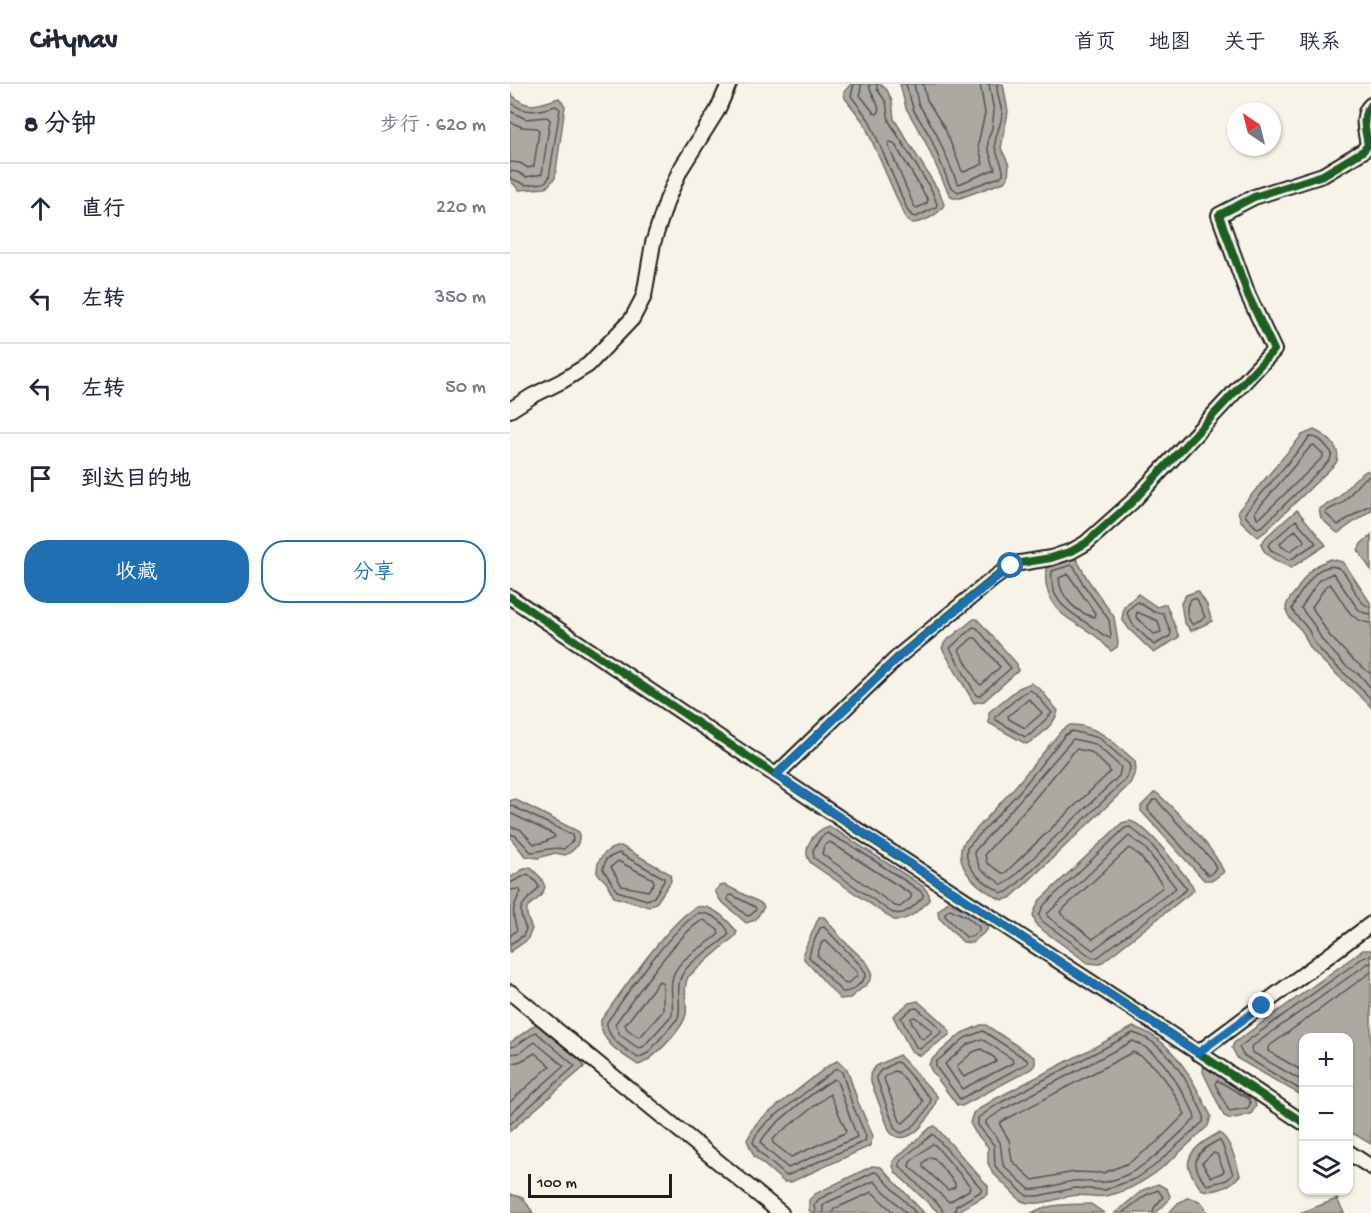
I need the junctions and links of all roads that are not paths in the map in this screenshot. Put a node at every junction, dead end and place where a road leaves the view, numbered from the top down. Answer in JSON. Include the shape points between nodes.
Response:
{"nodes":[{"id":1,"x":729,"y":84,"type":"edge"},
{"id":2,"x":1371,"y":105,"type":"edge"},
{"id":3,"x":510,"y":410,"type":"edge"},
{"id":4,"x":510,"y":597,"type":"edge"},
{"id":5,"x":776,"y":775,"type":"junction"},
{"id":6,"x":1371,"y":924,"type":"edge"},
{"id":7,"x":510,"y":992,"type":"edge"},
{"id":8,"x":1198,"y":1053,"type":"junction"},
{"id":9,"x":1299,"y":1120,"type":"edge"},
{"id":10,"x":1353,"y":1155,"type":"edge"},
{"id":11,"x":1371,"y":1167,"type":"edge"},
{"id":12,"x":781,"y":1213,"type":"edge"}],
"edges":[{"from":1,"to":3,"type":"street","via":[[667,200],[653,243],[644,297],[632,319],[588,365]]},
{"from":2,"to":5,"type":"street","via":[[1364,116],[1368,145],[1364,151],[1323,175],[1254,197],[1219,215],[1248,295],[1274,350],[1132,502],[1086,543],[1051,558],[1014,564],[993,579],[900,656]]},
{"from":4,"to":5,"type":"street"},
{"from":5,"to":8,"type":"street"},
{"from":6,"to":8,"type":"street"},
{"from":7,"to":12,"type":"street"},
{"from":8,"to":9,"type":"street"},
{"from":10,"to":11,"type":"street"}]}
